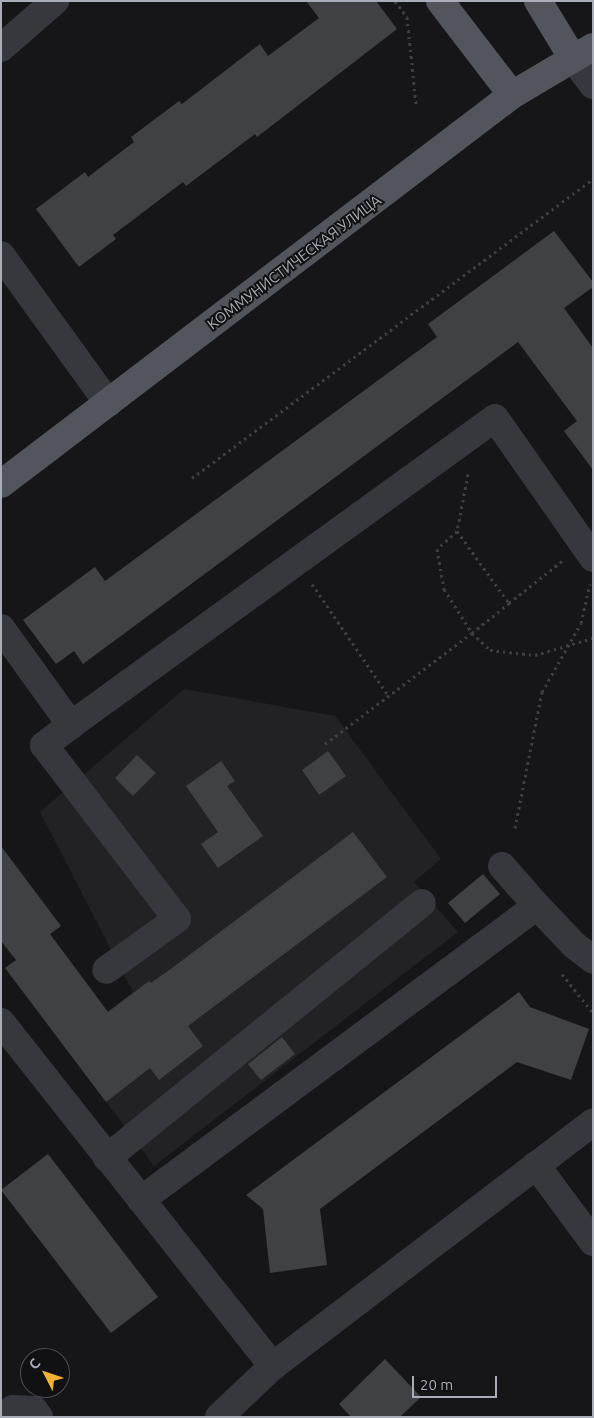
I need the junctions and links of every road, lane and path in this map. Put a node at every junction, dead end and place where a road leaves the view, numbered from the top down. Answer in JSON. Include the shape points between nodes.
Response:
{"nodes":[{"id":1,"x":55,"y":1,"type":"edge"},
{"id":2,"x":395,"y":1,"type":"edge"},
{"id":3,"x":440,"y":1,"type":"edge"},
{"id":4,"x":538,"y":1,"type":"edge"},
{"id":5,"x":1,"y":48,"type":"edge"},
{"id":6,"x":582,"y":52,"type":"edge"},
{"id":7,"x":593,"y":85,"type":"edge"},
{"id":8,"x":512,"y":95,"type":"junction"},
{"id":9,"x":416,"y":104,"type":"dead end"},
{"id":10,"x":593,"y":179,"type":"edge"},
{"id":11,"x":1,"y":255,"type":"edge"},
{"id":12,"x":108,"y":402,"type":"junction"},
{"id":13,"x":476,"y":431,"type":"junction"},
{"id":14,"x":192,"y":478,"type":"dead end"},
{"id":15,"x":1,"y":484,"type":"edge"},
{"id":16,"x":457,"y":531,"type":"junction"},
{"id":17,"x":589,"y":560,"type":"edge"},
{"id":18,"x":296,"y":562,"type":"junction"},
{"id":19,"x":508,"y":602,"type":"junction"},
{"id":20,"x":1,"y":628,"type":"edge"},
{"id":21,"x":472,"y":633,"type":"junction"},
{"id":22,"x":593,"y":638,"type":"edge"},
{"id":23,"x":571,"y":642,"type":"junction"},
{"id":24,"x":388,"y":695,"type":"junction"},
{"id":25,"x":71,"y":725,"type":"junction"},
{"id":26,"x":325,"y":744,"type":"dead end"},
{"id":27,"x":515,"y":828,"type":"dead end"},
{"id":28,"x":502,"y":866,"type":"dead end"},
{"id":29,"x":422,"y":904,"type":"dead end"},
{"id":30,"x":537,"y":906,"type":"junction"},
{"id":31,"x":586,"y":945,"type":"edge"},
{"id":32,"x":557,"y":968,"type":"dead end"},
{"id":33,"x":106,"y":970,"type":"dead end"},
{"id":34,"x":593,"y":1014,"type":"edge"},
{"id":35,"x":1,"y":1022,"type":"edge"},
{"id":36,"x":593,"y":1122,"type":"edge"},
{"id":37,"x":107,"y":1158,"type":"junction"},
{"id":38,"x":536,"y":1165,"type":"junction"},
{"id":39,"x":141,"y":1200,"type":"junction"},
{"id":40,"x":593,"y":1242,"type":"edge"},
{"id":41,"x":273,"y":1366,"type":"junction"},
{"id":42,"x":4,"y":1417,"type":"edge"},
{"id":43,"x":39,"y":1417,"type":"edge"},
{"id":44,"x":219,"y":1417,"type":"edge"}],
"edges":[{"from":1,"to":5,"type":"lane"},
{"from":2,"to":9,"type":"path","via":[[407,17]]},
{"from":3,"to":8,"type":"main road"},
{"from":4,"to":6,"type":"main road"},
{"from":6,"to":7,"type":"lane"},
{"from":6,"to":8,"type":"main road","name":"КОММУНИСТИЧЕСКАЯ УЛИЦА"},
{"from":8,"to":12,"type":"main road","name":"КОММУНИСТИЧЕСКАЯ УЛИЦА"},
{"from":10,"to":14,"type":"path"},
{"from":11,"to":12,"type":"lane"},
{"from":12,"to":15,"type":"main road","name":"КОММУНИСТИЧЕСКАЯ УЛИЦА"},
{"from":13,"to":16,"type":"path"},
{"from":13,"to":17,"type":"lane","via":[[495,418]]},
{"from":13,"to":18,"type":"lane"},
{"from":16,"to":19,"type":"path"},
{"from":16,"to":21,"type":"path","via":[[437,549],[444,589]]},
{"from":17,"to":19,"type":"path"},
{"from":17,"to":23,"type":"path","via":[[582,623]]},
{"from":18,"to":24,"type":"path"},
{"from":18,"to":25,"type":"lane"},
{"from":19,"to":21,"type":"path"},
{"from":20,"to":25,"type":"lane"},
{"from":21,"to":23,"type":"path","via":[[490,650],[535,655]]},
{"from":21,"to":24,"type":"path"},
{"from":22,"to":23,"type":"path"},
{"from":23,"to":27,"type":"path","via":[[542,692]]},
{"from":24,"to":26,"type":"path"},
{"from":25,"to":33,"type":"lane","via":[[44,745],[177,919]]},
{"from":28,"to":30,"type":"lane"},
{"from":29,"to":37,"type":"lane"},
{"from":30,"to":31,"type":"lane"},
{"from":30,"to":39,"type":"lane"},
{"from":32,"to":34,"type":"path"},
{"from":35,"to":37,"type":"lane"},
{"from":36,"to":38,"type":"lane"},
{"from":37,"to":39,"type":"lane"},
{"from":38,"to":40,"type":"lane"},
{"from":38,"to":41,"type":"lane"},
{"from":39,"to":41,"type":"lane"},
{"from":41,"to":44,"type":"lane"},
{"from":42,"to":43,"type":"lane","via":[[13,1409],[34,1410]]}]}
